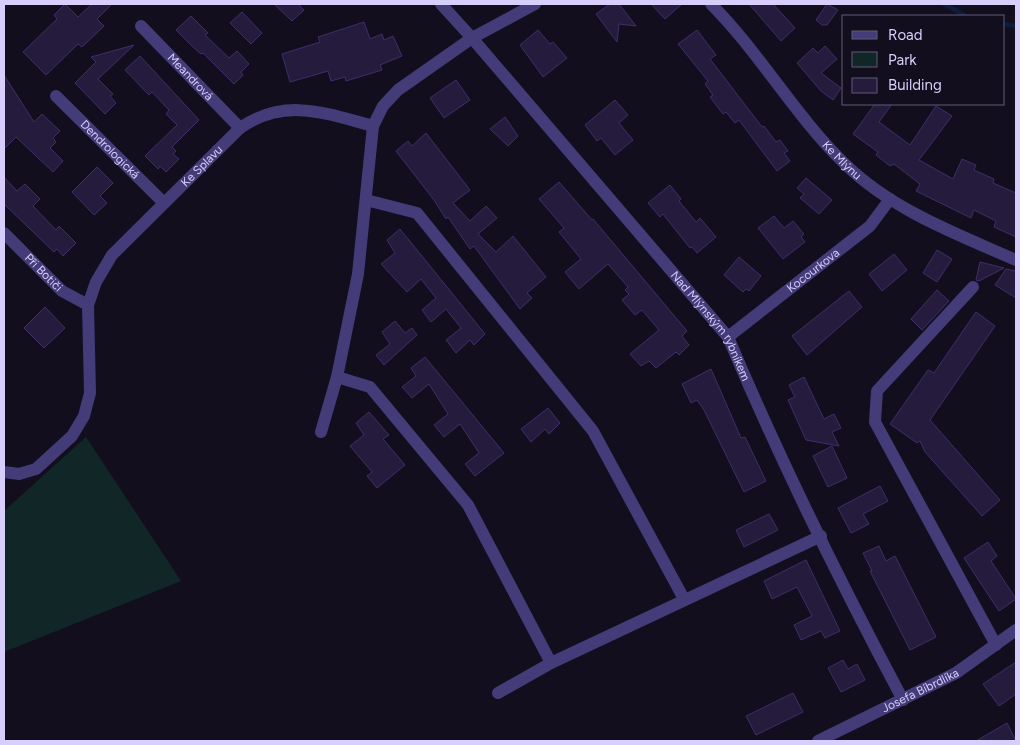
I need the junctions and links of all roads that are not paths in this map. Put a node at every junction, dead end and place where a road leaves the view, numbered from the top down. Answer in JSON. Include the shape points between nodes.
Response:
{"nodes":[{"id":1,"x":441,"y":4,"type":"edge"},
{"id":2,"x":535,"y":4,"type":"edge"},
{"id":3,"x":711,"y":4,"type":"edge"},
{"id":4,"x":141,"y":26,"type":"dead end"},
{"id":5,"x":472,"y":38,"type":"junction"},
{"id":6,"x":56,"y":96,"type":"dead end"},
{"id":7,"x":373,"y":126,"type":"junction"},
{"id":8,"x":240,"y":128,"type":"junction"},
{"id":9,"x":890,"y":199,"type":"junction"},
{"id":10,"x":366,"y":200,"type":"junction"},
{"id":11,"x":164,"y":203,"type":"junction"},
{"id":12,"x":4,"y":233,"type":"edge"},
{"id":13,"x":1016,"y":260,"type":"edge"},
{"id":14,"x":973,"y":287,"type":"dead end"},
{"id":15,"x":88,"y":305,"type":"junction"},
{"id":16,"x":728,"y":337,"type":"junction"},
{"id":17,"x":337,"y":377,"type":"junction"},
{"id":18,"x":321,"y":432,"type":"dead end"},
{"id":19,"x":4,"y":472,"type":"edge"},
{"id":20,"x":820,"y":536,"type":"junction"},
{"id":21,"x":684,"y":599,"type":"junction"},
{"id":22,"x":1016,"y":630,"type":"edge"},
{"id":23,"x":996,"y":645,"type":"junction"},
{"id":24,"x":551,"y":663,"type":"junction"},
{"id":25,"x":498,"y":693,"type":"dead end"},
{"id":26,"x":903,"y":700,"type":"junction"},
{"id":27,"x":818,"y":741,"type":"edge"}],
"edges":[{"from":1,"to":5,"type":"street","name":"Nad Mlýnským rybníkem"},
{"from":2,"to":5,"type":"street"},
{"from":3,"to":9,"type":"street","name":"Ke Mlýnu","via":[[846,165]]},
{"from":4,"to":8,"type":"street","name":"Meandrová"},
{"from":5,"to":7,"type":"street","via":[[398,90],[383,106]]},
{"from":5,"to":16,"type":"street","name":"Nad Mlýnským rybníkem"},
{"from":6,"to":11,"type":"street","name":"Dendrologická"},
{"from":7,"to":8,"type":"street","name":"Ke Splavu","via":[[305,109],[281,110],[255,118]]},
{"from":7,"to":10,"type":"street"},
{"from":8,"to":11,"type":"street","name":"Ke Splavu"},
{"from":9,"to":13,"type":"street","name":"Ke Mlýnu"},
{"from":9,"to":16,"type":"street","name":"Kocourkova","via":[[870,226]]},
{"from":10,"to":17,"type":"street","via":[[358,274]]},
{"from":10,"to":21,"type":"street","via":[[417,213],[592,430]]},
{"from":11,"to":15,"type":"street","name":"Ke Splavu","via":[[112,255],[96,282]]},
{"from":12,"to":15,"type":"street","name":"Při Botiči","via":[[62,292]]},
{"from":14,"to":23,"type":"street","via":[[876,392],[875,422]]},
{"from":15,"to":19,"type":"street","name":"Ke Splavu","via":[[90,393],[84,416],[72,436],[36,470],[19,474]]},
{"from":16,"to":20,"type":"street","name":"Nad Mlýnským rybníkem"},
{"from":17,"to":18,"type":"street"},
{"from":17,"to":24,"type":"street","via":[[370,387],[468,504]]},
{"from":20,"to":21,"type":"street"},
{"from":20,"to":26,"type":"street","name":"Nad Mlýnským rybníkem"},
{"from":21,"to":24,"type":"street"},
{"from":22,"to":23,"type":"street","name":"Josefa Bíbrdlíka"},
{"from":23,"to":26,"type":"street","name":"Josefa Bíbrdlíka","via":[[956,672]]},
{"from":24,"to":25,"type":"street"},
{"from":26,"to":27,"type":"street","name":"Josefa Bíbrdlíka"}]}
